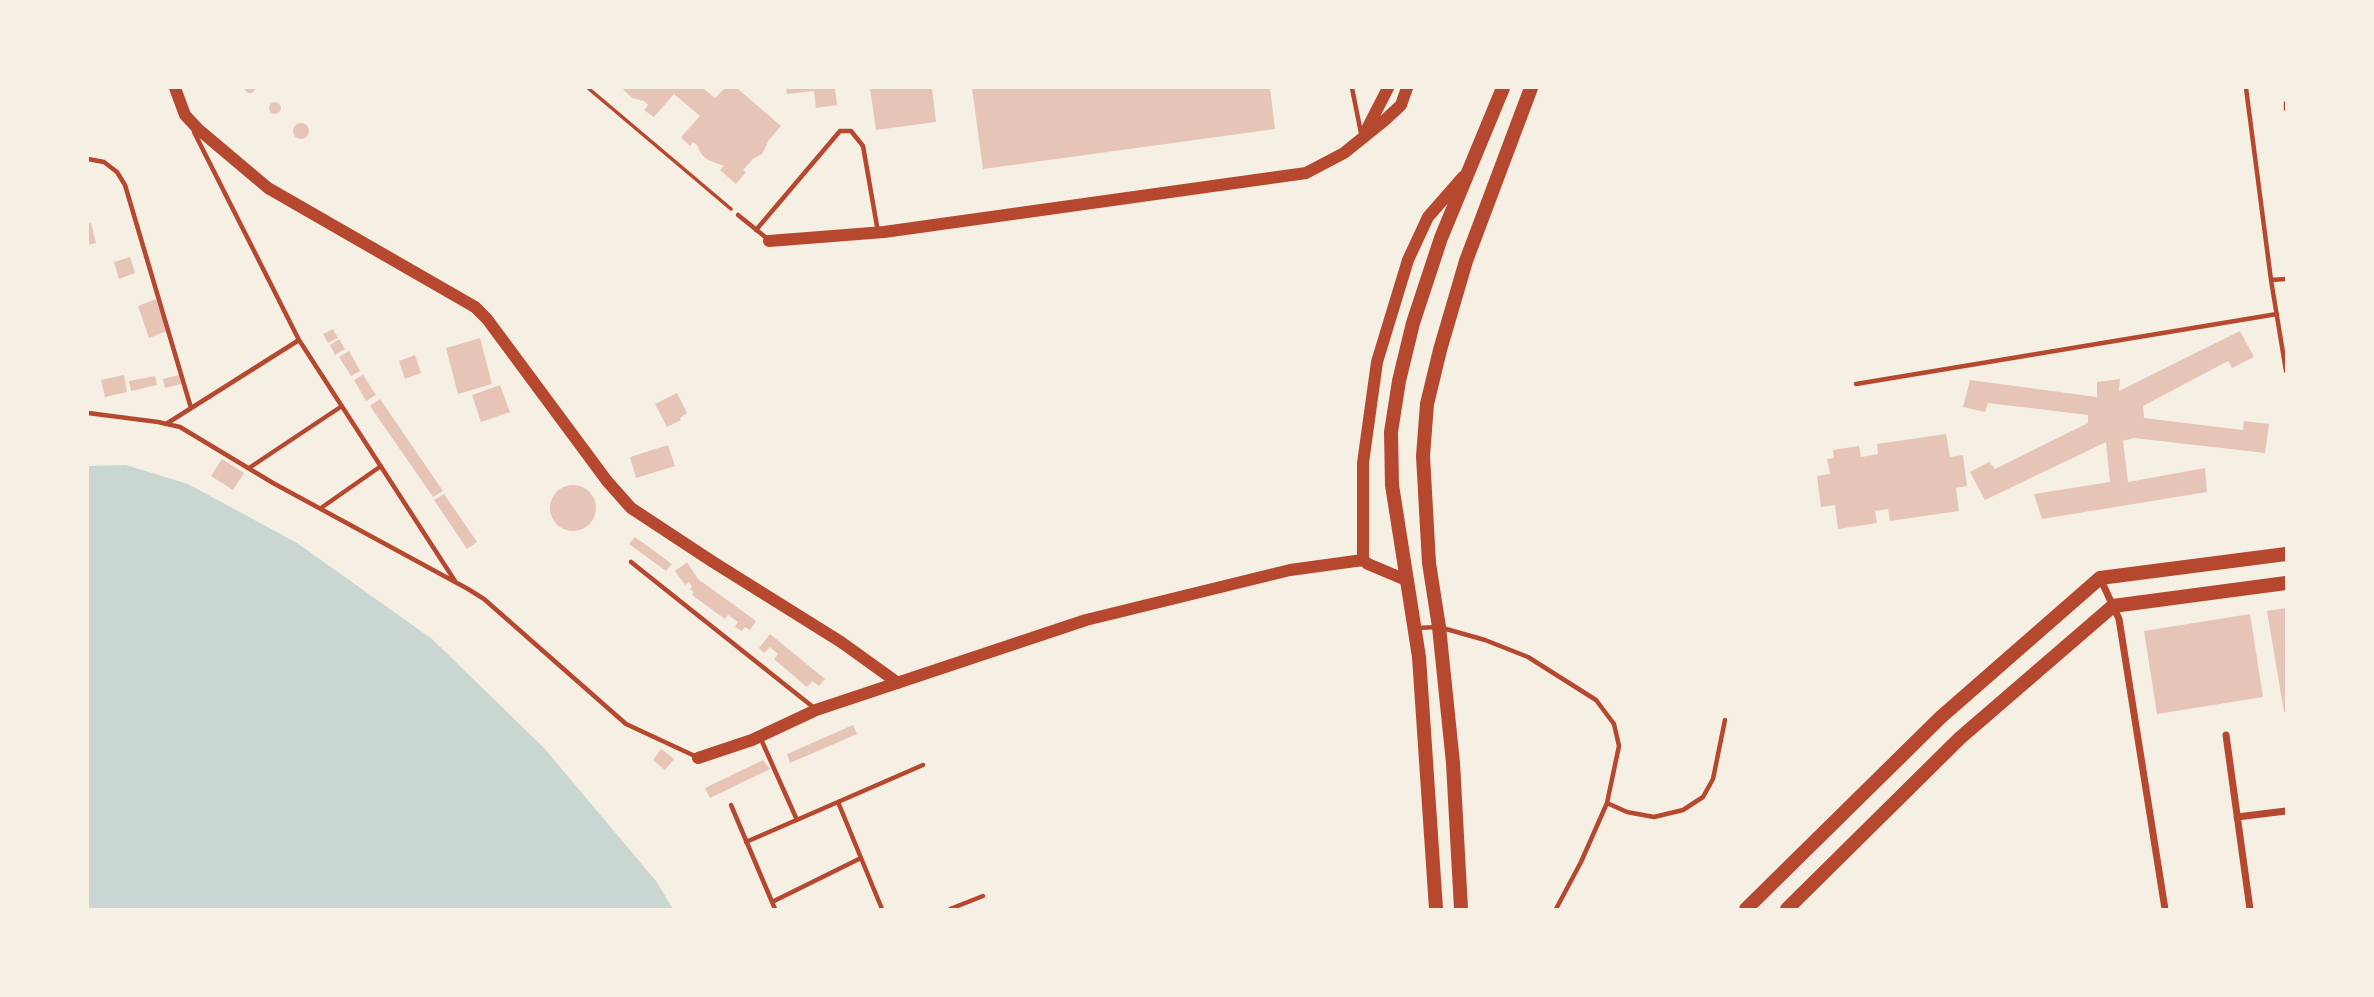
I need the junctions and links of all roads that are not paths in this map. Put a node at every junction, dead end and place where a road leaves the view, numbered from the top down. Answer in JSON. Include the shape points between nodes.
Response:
{"nodes":[{"id":1,"x":175,"y":88,"type":"edge"},
{"id":2,"x":1352,"y":88,"type":"edge"},
{"id":3,"x":1388,"y":88,"type":"edge"},
{"id":4,"x":1407,"y":88,"type":"edge"},
{"id":5,"x":1503,"y":88,"type":"edge"},
{"id":6,"x":1531,"y":88,"type":"edge"},
{"id":7,"x":2246,"y":88,"type":"edge"},
{"id":8,"x":2287,"y":103,"type":"edge"},
{"id":9,"x":2287,"y":109,"type":"edge"},
{"id":10,"x":186,"y":115,"type":"junction"},
{"id":11,"x":1362,"y":137,"type":"junction"},
{"id":12,"x":88,"y":159,"type":"edge"},
{"id":13,"x":1466,"y":174,"type":"junction"},
{"id":14,"x":738,"y":215,"type":"road end"},
{"id":15,"x":756,"y":230,"type":"junction"},
{"id":16,"x":878,"y":232,"type":"junction"},
{"id":17,"x":769,"y":241,"type":"joint"},
{"id":18,"x":2287,"y":279,"type":"edge"},
{"id":19,"x":2271,"y":280,"type":"junction"},
{"id":20,"x":2277,"y":314,"type":"junction"},
{"id":21,"x":299,"y":340,"type":"junction"},
{"id":22,"x":2287,"y":371,"type":"edge"},
{"id":23,"x":1856,"y":384,"type":"dead end"},
{"id":24,"x":342,"y":406,"type":"junction"},
{"id":25,"x":191,"y":408,"type":"junction"},
{"id":26,"x":88,"y":413,"type":"edge"},
{"id":27,"x":166,"y":424,"type":"junction"},
{"id":28,"x":381,"y":466,"type":"junction"},
{"id":29,"x":249,"y":468,"type":"junction"},
{"id":30,"x":321,"y":509,"type":"junction"},
{"id":31,"x":2287,"y":554,"type":"edge"},
{"id":32,"x":1363,"y":560,"type":"junction"},
{"id":33,"x":631,"y":562,"type":"dead end"},
{"id":34,"x":2100,"y":578,"type":"junction"},
{"id":35,"x":1406,"y":580,"type":"junction"},
{"id":36,"x":455,"y":582,"type":"junction"},
{"id":37,"x":2287,"y":583,"type":"edge"},
{"id":38,"x":2113,"y":606,"type":"junction"},
{"id":39,"x":1440,"y":627,"type":"junction"},
{"id":40,"x":1416,"y":628,"type":"junction"},
{"id":41,"x":898,"y":683,"type":"junction"},
{"id":42,"x":816,"y":710,"type":"junction"},
{"id":43,"x":1725,"y":720,"type":"dead end"},
{"id":44,"x":759,"y":736,"type":"junction"},
{"id":45,"x":2225,"y":736,"type":"dead end"},
{"id":46,"x":698,"y":758,"type":"joint"},
{"id":47,"x":923,"y":765,"type":"dead end"},
{"id":48,"x":838,"y":802,"type":"junction"},
{"id":49,"x":1607,"y":803,"type":"junction"},
{"id":50,"x":732,"y":805,"type":"dead end"},
{"id":51,"x":2287,"y":811,"type":"edge"},
{"id":52,"x":2237,"y":817,"type":"junction"},
{"id":53,"x":797,"y":820,"type":"junction"},
{"id":54,"x":747,"y":842,"type":"junction"},
{"id":55,"x":861,"y":858,"type":"junction"},
{"id":56,"x":983,"y":896,"type":"dead end"},
{"id":57,"x":772,"y":902,"type":"junction"},
{"id":58,"x":775,"y":909,"type":"edge"},
{"id":59,"x":882,"y":909,"type":"edge"},
{"id":60,"x":950,"y":909,"type":"edge"},
{"id":61,"x":1436,"y":909,"type":"edge"},
{"id":62,"x":1461,"y":909,"type":"edge"},
{"id":63,"x":1556,"y":909,"type":"edge"},
{"id":64,"x":1746,"y":909,"type":"edge"},
{"id":65,"x":1787,"y":909,"type":"edge"},
{"id":66,"x":2165,"y":909,"type":"edge"},
{"id":67,"x":2250,"y":909,"type":"edge"}],
"edges":[{"from":1,"to":10,"type":"street"},
{"from":2,"to":11,"type":"lane"},
{"from":3,"to":11,"type":"street"},
{"from":4,"to":11,"type":"street","via":[[1401,105]]},
{"from":5,"to":13,"type":"main road"},
{"from":6,"to":39,"type":"main road","via":[[1465,261],[1427,404],[1424,469],[1429,563]]},
{"from":7,"to":19,"type":"lane"},
{"from":8,"to":9,"type":"lane"},
{"from":10,"to":21,"type":"lane"},
{"from":10,"to":41,"type":"street","via":[[268,188],[475,307],[631,508]]},
{"from":11,"to":16,"type":"street","via":[[1344,153],[1306,173]]},
{"from":12,"to":25,"type":"lane","via":[[104,162],[125,185]]},
{"from":13,"to":32,"type":"street","via":[[1428,217],[1408,260],[1377,362],[1363,463]]},
{"from":13,"to":35,"type":"main road","via":[[1413,323],[1391,432],[1391,485]]},
{"from":14,"to":15,"type":"lane"},
{"from":15,"to":16,"type":"lane","via":[[840,131],[851,131],[863,146]]},
{"from":15,"to":17,"type":"lane"},
{"from":16,"to":17,"type":"street"},
{"from":18,"to":19,"type":"lane"},
{"from":19,"to":20,"type":"lane"},
{"from":20,"to":22,"type":"lane"},
{"from":20,"to":23,"type":"lane"},
{"from":21,"to":24,"type":"lane"},
{"from":21,"to":25,"type":"lane"},
{"from":24,"to":28,"type":"lane"},
{"from":24,"to":29,"type":"lane"},
{"from":25,"to":27,"type":"lane"},
{"from":26,"to":27,"type":"lane"},
{"from":27,"to":29,"type":"lane","via":[[198,436]]},
{"from":28,"to":30,"type":"lane"},
{"from":28,"to":36,"type":"lane"},
{"from":29,"to":30,"type":"lane"},
{"from":30,"to":36,"type":"lane"},
{"from":31,"to":34,"type":"main road"},
{"from":32,"to":35,"type":"street"},
{"from":32,"to":41,"type":"street","via":[[1290,570],[1086,620]]},
{"from":33,"to":42,"type":"lane"},
{"from":34,"to":38,"type":"street"},
{"from":34,"to":64,"type":"main road","via":[[1941,717]]},
{"from":35,"to":40,"type":"main road"},
{"from":36,"to":46,"type":"lane","via":[[484,599],[626,724]]},
{"from":37,"to":38,"type":"main road"},
{"from":38,"to":65,"type":"main road","via":[[1961,738]]},
{"from":38,"to":66,"type":"street","via":[[2119,620]]},
{"from":39,"to":40,"type":"lane"},
{"from":39,"to":49,"type":"lane","via":[[1528,657],[1596,700],[1614,724],[1619,746]]},
{"from":39,"to":62,"type":"main road"},
{"from":40,"to":61,"type":"main road"},
{"from":41,"to":42,"type":"street"},
{"from":42,"to":44,"type":"street"},
{"from":43,"to":49,"type":"lane","via":[[1713,779],[1703,797],[1683,810],[1654,817]]},
{"from":44,"to":46,"type":"street"},
{"from":44,"to":53,"type":"lane"},
{"from":45,"to":52,"type":"street"},
{"from":47,"to":48,"type":"lane"},
{"from":48,"to":53,"type":"lane"},
{"from":48,"to":55,"type":"lane"},
{"from":49,"to":63,"type":"lane"},
{"from":50,"to":54,"type":"lane"},
{"from":51,"to":52,"type":"street"},
{"from":52,"to":67,"type":"street"},
{"from":53,"to":54,"type":"lane"},
{"from":54,"to":57,"type":"lane"},
{"from":55,"to":57,"type":"lane"},
{"from":55,"to":59,"type":"lane"},
{"from":56,"to":60,"type":"lane"},
{"from":57,"to":58,"type":"lane"}]}
